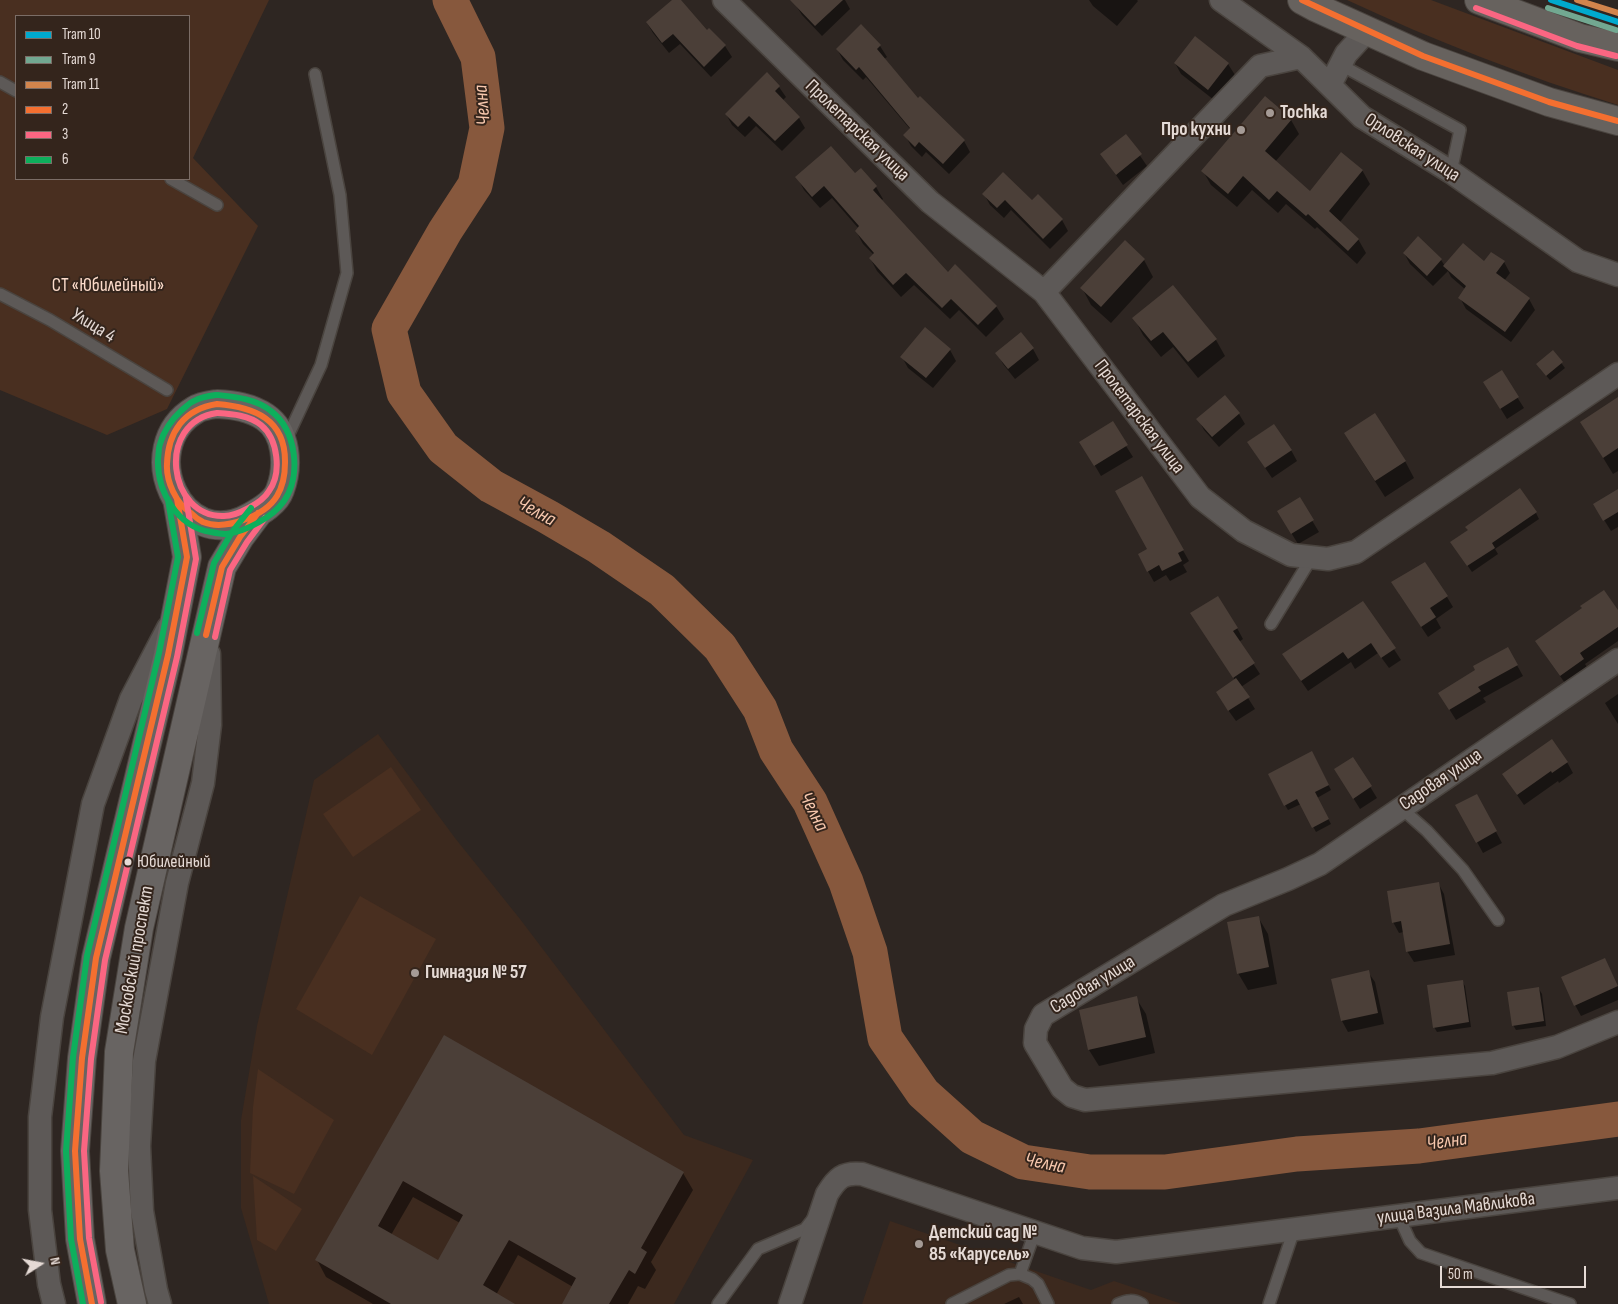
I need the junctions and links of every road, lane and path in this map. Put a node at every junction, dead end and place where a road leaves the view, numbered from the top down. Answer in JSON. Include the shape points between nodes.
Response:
{"nodes":[{"id":1,"x":724,"y":0,"type":"edge"},
{"id":2,"x":1221,"y":0,"type":"edge"},
{"id":3,"x":1302,"y":0,"type":"edge"},
{"id":4,"x":1479,"y":0,"type":"edge"},
{"id":5,"x":1368,"y":31,"type":"junction"},
{"id":6,"x":1618,"y":47,"type":"edge"},
{"id":7,"x":1301,"y":57,"type":"junction"},
{"id":8,"x":1341,"y":65,"type":"junction"},
{"id":9,"x":315,"y":74,"type":"dead end"},
{"id":10,"x":0,"y":82,"type":"edge"},
{"id":11,"x":1330,"y":85,"type":"junction"},
{"id":12,"x":15,"y":90,"type":"edge"},
{"id":13,"x":1618,"y":121,"type":"edge"},
{"id":14,"x":1451,"y":172,"type":"junction"},
{"id":15,"x":173,"y":180,"type":"edge"},
{"id":16,"x":218,"y":205,"type":"dead end"},
{"id":17,"x":1618,"y":275,"type":"edge"},
{"id":18,"x":1044,"y":292,"type":"junction"},
{"id":19,"x":0,"y":294,"type":"edge"},
{"id":20,"x":1618,"y":374,"type":"edge"},
{"id":21,"x":167,"y":390,"type":"dead end"},
{"id":22,"x":284,"y":445,"type":"junction"},
{"id":23,"x":177,"y":499,"type":"junction"},
{"id":24,"x":258,"y":513,"type":"junction"},
{"id":25,"x":1312,"y":557,"type":"junction"},
{"id":26,"x":176,"y":614,"type":"junction"},
{"id":27,"x":209,"y":624,"type":"junction"},
{"id":28,"x":1271,"y":624,"type":"dead end"},
{"id":29,"x":1618,"y":660,"type":"edge"},
{"id":30,"x":1400,"y":808,"type":"junction"},
{"id":31,"x":1498,"y":920,"type":"dead end"},
{"id":32,"x":1618,"y":1022,"type":"edge"},
{"id":33,"x":1618,"y":1188,"type":"edge"},
{"id":34,"x":822,"y":1207,"type":"junction"},
{"id":35,"x":1399,"y":1217,"type":"junction"},
{"id":36,"x":1294,"y":1230,"type":"junction"},
{"id":37,"x":1035,"y":1232,"type":"junction"},
{"id":38,"x":1020,"y":1274,"type":"junction"},
{"id":39,"x":54,"y":1304,"type":"edge"},
{"id":40,"x":92,"y":1304,"type":"edge"},
{"id":41,"x":132,"y":1304,"type":"edge"},
{"id":42,"x":160,"y":1304,"type":"edge"},
{"id":43,"x":718,"y":1304,"type":"edge"},
{"id":44,"x":790,"y":1304,"type":"edge"},
{"id":45,"x":952,"y":1304,"type":"edge"},
{"id":46,"x":1048,"y":1304,"type":"edge"},
{"id":47,"x":1118,"y":1304,"type":"edge"},
{"id":48,"x":1142,"y":1304,"type":"edge"},
{"id":49,"x":1269,"y":1304,"type":"edge"},
{"id":50,"x":1570,"y":1304,"type":"edge"}],
"edges":[{"from":1,"to":18,"type":"street","name":"Пролетарская улица","via":[[930,202]]},
{"from":2,"to":7,"type":"street","name":"Орловская улица"},
{"from":3,"to":5,"type":"main road"},
{"from":4,"to":6,"type":"main road","via":[[1580,38]]},
{"from":5,"to":8,"type":"street","via":[[1346,54]]},
{"from":5,"to":13,"type":"main road","via":[[1423,56],[1549,102]]},
{"from":7,"to":11,"type":"street","name":"Орловская улица"},
{"from":7,"to":18,"type":"street","via":[[1260,66]]},
{"from":8,"to":11,"type":"street"},
{"from":8,"to":14,"type":"lane","via":[[1460,130]]},
{"from":9,"to":22,"type":"lane","via":[[340,195],[347,272],[321,365]]},
{"from":10,"to":12,"type":"lane"},
{"from":11,"to":14,"type":"street","name":"Орловская улица","via":[[1362,117]]},
{"from":14,"to":17,"type":"street","name":"Орловская улица","via":[[1578,261]]},
{"from":15,"to":16,"type":"lane"},
{"from":18,"to":25,"type":"street","name":"Пролетарская улица","via":[[1200,497],[1244,531],[1291,555]]},
{"from":19,"to":21,"type":"lane","name":"Улица 4"},
{"from":20,"to":25,"type":"street","name":"Пролетарская улица","via":[[1356,552],[1328,559]]},
{"from":22,"to":23,"type":"main road","name":"Московский проспект","via":[[266,418],[252,410],[217,404],[197,408],[183,419],[166,450],[166,468]]},
{"from":22,"to":24,"type":"main road","name":"Московский проспект","via":[[284,479],[279,493]]},
{"from":23,"to":24,"type":"main road","name":"Московский проспект","via":[[185,512],[202,523],[218,526],[242,522]]},
{"from":23,"to":26,"type":"main road","name":"Московский проспект","via":[[187,557]]},
{"from":24,"to":27,"type":"main road","name":"Московский проспект","via":[[222,567]]},
{"from":25,"to":28,"type":"lane"},
{"from":26,"to":39,"type":"street","via":[[131,699],[93,804],[52,1018],[40,1117],[40,1210]]},
{"from":26,"to":40,"type":"main road","name":"Московский проспект","via":[[96,958],[82,1058],[75,1151],[80,1239]]},
{"from":27,"to":41,"type":"main road","name":"Московский проспект","via":[[139,928],[119,1052],[114,1171],[120,1250]]},
{"from":27,"to":42,"type":"street","via":[[210,725],[202,783],[178,883],[144,1061],[139,1146],[142,1211]]},
{"from":29,"to":30,"type":"street","name":"Садовая улица"},
{"from":30,"to":31,"type":"lane","via":[[1427,831],[1462,870]]},
{"from":30,"to":32,"type":"street","name":"Садовая улица","via":[[1320,864],[1224,905],[1043,1015],[1034,1043],[1062,1088],[1072,1096],[1092,1100],[1492,1063],[1557,1047]]},
{"from":33,"to":35,"type":"street","name":"улица Вазила Мавликова"},
{"from":34,"to":37,"type":"street","name":"улица Вазила Мавликова","via":[[834,1182],[852,1173],[862,1174]]},
{"from":34,"to":43,"type":"lane","via":[[805,1229],[758,1249]]},
{"from":34,"to":44,"type":"street","name":"улица Вазила Мавликова"},
{"from":35,"to":36,"type":"street","name":"улица Вазила Мавликова"},
{"from":35,"to":50,"type":"lane","via":[[1410,1241],[1421,1253]]},
{"from":36,"to":37,"type":"street","name":"улица Вазила Мавликова","via":[[1116,1252],[1082,1248]]},
{"from":36,"to":49,"type":"lane"},
{"from":37,"to":38,"type":"lane"},
{"from":38,"to":45,"type":"lane","via":[[1009,1276]]},
{"from":38,"to":46,"type":"lane","via":[[1038,1284]]},
{"from":47,"to":48,"type":"lane","via":[[1128,1300]]}]}
